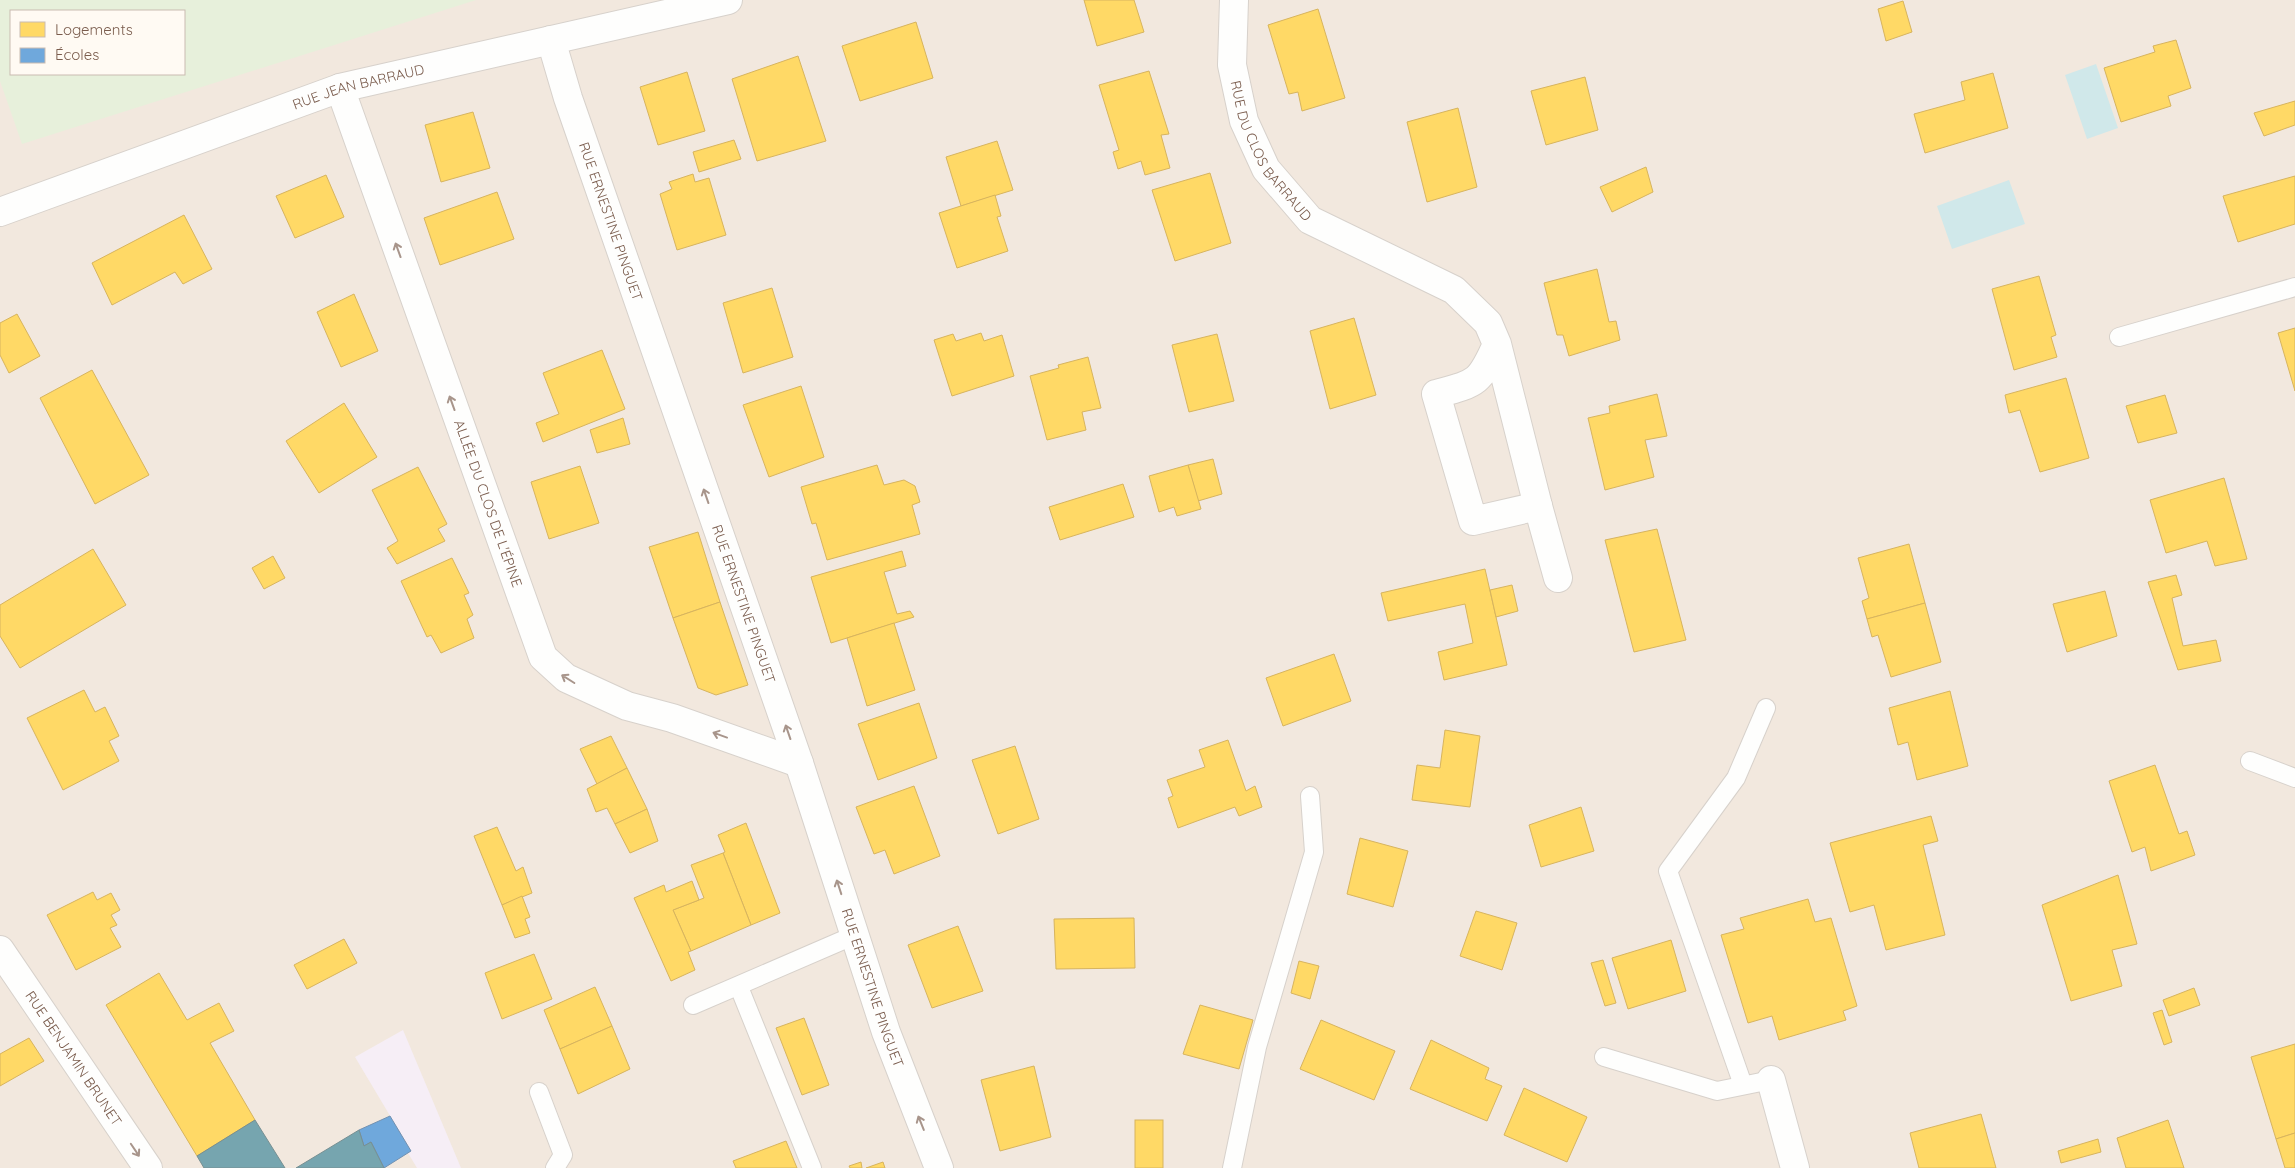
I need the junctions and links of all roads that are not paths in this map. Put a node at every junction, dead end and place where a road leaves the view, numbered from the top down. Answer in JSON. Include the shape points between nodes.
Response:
{"nodes":[{"id":1,"x":728,"y":0,"type":"edge"},
{"id":2,"x":1234,"y":0,"type":"edge"},
{"id":3,"x":551,"y":40,"type":"junction"},
{"id":4,"x":340,"y":88,"type":"junction"},
{"id":5,"x":0,"y":211,"type":"edge"},
{"id":6,"x":2295,"y":287,"type":"edge"},
{"id":7,"x":2119,"y":337,"type":"dead end"},
{"id":8,"x":1497,"y":344,"type":"junction"},
{"id":9,"x":1538,"y":506,"type":"junction"},
{"id":10,"x":1558,"y":578,"type":"dead end"},
{"id":11,"x":1766,"y":708,"type":"dead end"},
{"id":12,"x":2250,"y":761,"type":"dead end"},
{"id":13,"x":799,"y":763,"type":"junction"},
{"id":14,"x":2295,"y":778,"type":"edge"},
{"id":15,"x":1310,"y":796,"type":"dead end"},
{"id":16,"x":856,"y":935,"type":"junction"},
{"id":17,"x":0,"y":950,"type":"edge"},
{"id":18,"x":739,"y":987,"type":"junction"},
{"id":19,"x":693,"y":1005,"type":"dead end"},
{"id":20,"x":1604,"y":1057,"type":"dead end"},
{"id":21,"x":1771,"y":1080,"type":"joint"},
{"id":22,"x":1743,"y":1085,"type":"junction"},
{"id":23,"x":539,"y":1092,"type":"dead end"},
{"id":24,"x":148,"y":1168,"type":"edge"},
{"id":25,"x":555,"y":1168,"type":"edge"},
{"id":26,"x":812,"y":1168,"type":"edge"},
{"id":27,"x":939,"y":1168,"type":"edge"},
{"id":28,"x":1232,"y":1168,"type":"edge"},
{"id":29,"x":1795,"y":1168,"type":"edge"}],
"edges":[{"from":1,"to":3,"type":"street","name":"RUE JEAN BARRAUD"},
{"from":2,"to":8,"type":"street","name":"RUE DU CLOS BARRAUD","via":[[1232,65],[1244,121],[1266,169],[1310,220],[1454,290],[1488,323]]},
{"from":3,"to":4,"type":"street","name":"RUE JEAN BARRAUD"},
{"from":13,"to":3,"type":"street","name":"RUE ERNESTINE PINGUET","one_way":true,"via":[[568,98]]},
{"from":4,"to":5,"type":"street","name":"RUE JEAN BARRAUD"},
{"from":13,"to":4,"type":"street","name":"ALLÉE DU CLOS DE L'ÉPINE","one_way":true,"via":[[672,718],[627,706],[566,678],[543,657]]},
{"from":6,"to":7,"type":"lane"},
{"from":8,"to":9,"type":"street","name":"RUE DU CLOS BARRAUD"},
{"from":8,"to":9,"type":"street","via":[[1486,371],[1469,385],[1436,394],[1473,521]]},
{"from":9,"to":10,"type":"street","name":"RUE DU CLOS BARRAUD"},
{"from":11,"to":22,"type":"lane","via":[[1736,778],[1668,871]]},
{"from":12,"to":14,"type":"lane"},
{"from":16,"to":13,"type":"street","name":"RUE ERNESTINE PINGUET","one_way":true},
{"from":15,"to":28,"type":"lane","via":[[1314,852],[1256,1046]]},
{"from":16,"to":18,"type":"lane"},
{"from":27,"to":16,"type":"street","name":"RUE ERNESTINE PINGUET","one_way":true,"via":[[886,1032]]},
{"from":17,"to":24,"type":"street","name":"RUE BENJAMIN BRUNET","one_way":true},
{"from":18,"to":19,"type":"lane"},
{"from":18,"to":26,"type":"lane"},
{"from":20,"to":22,"type":"lane","via":[[1717,1090]]},
{"from":21,"to":22,"type":"lane"},
{"from":21,"to":29,"type":"street"},
{"from":23,"to":25,"type":"lane","via":[[564,1155]]}]}
